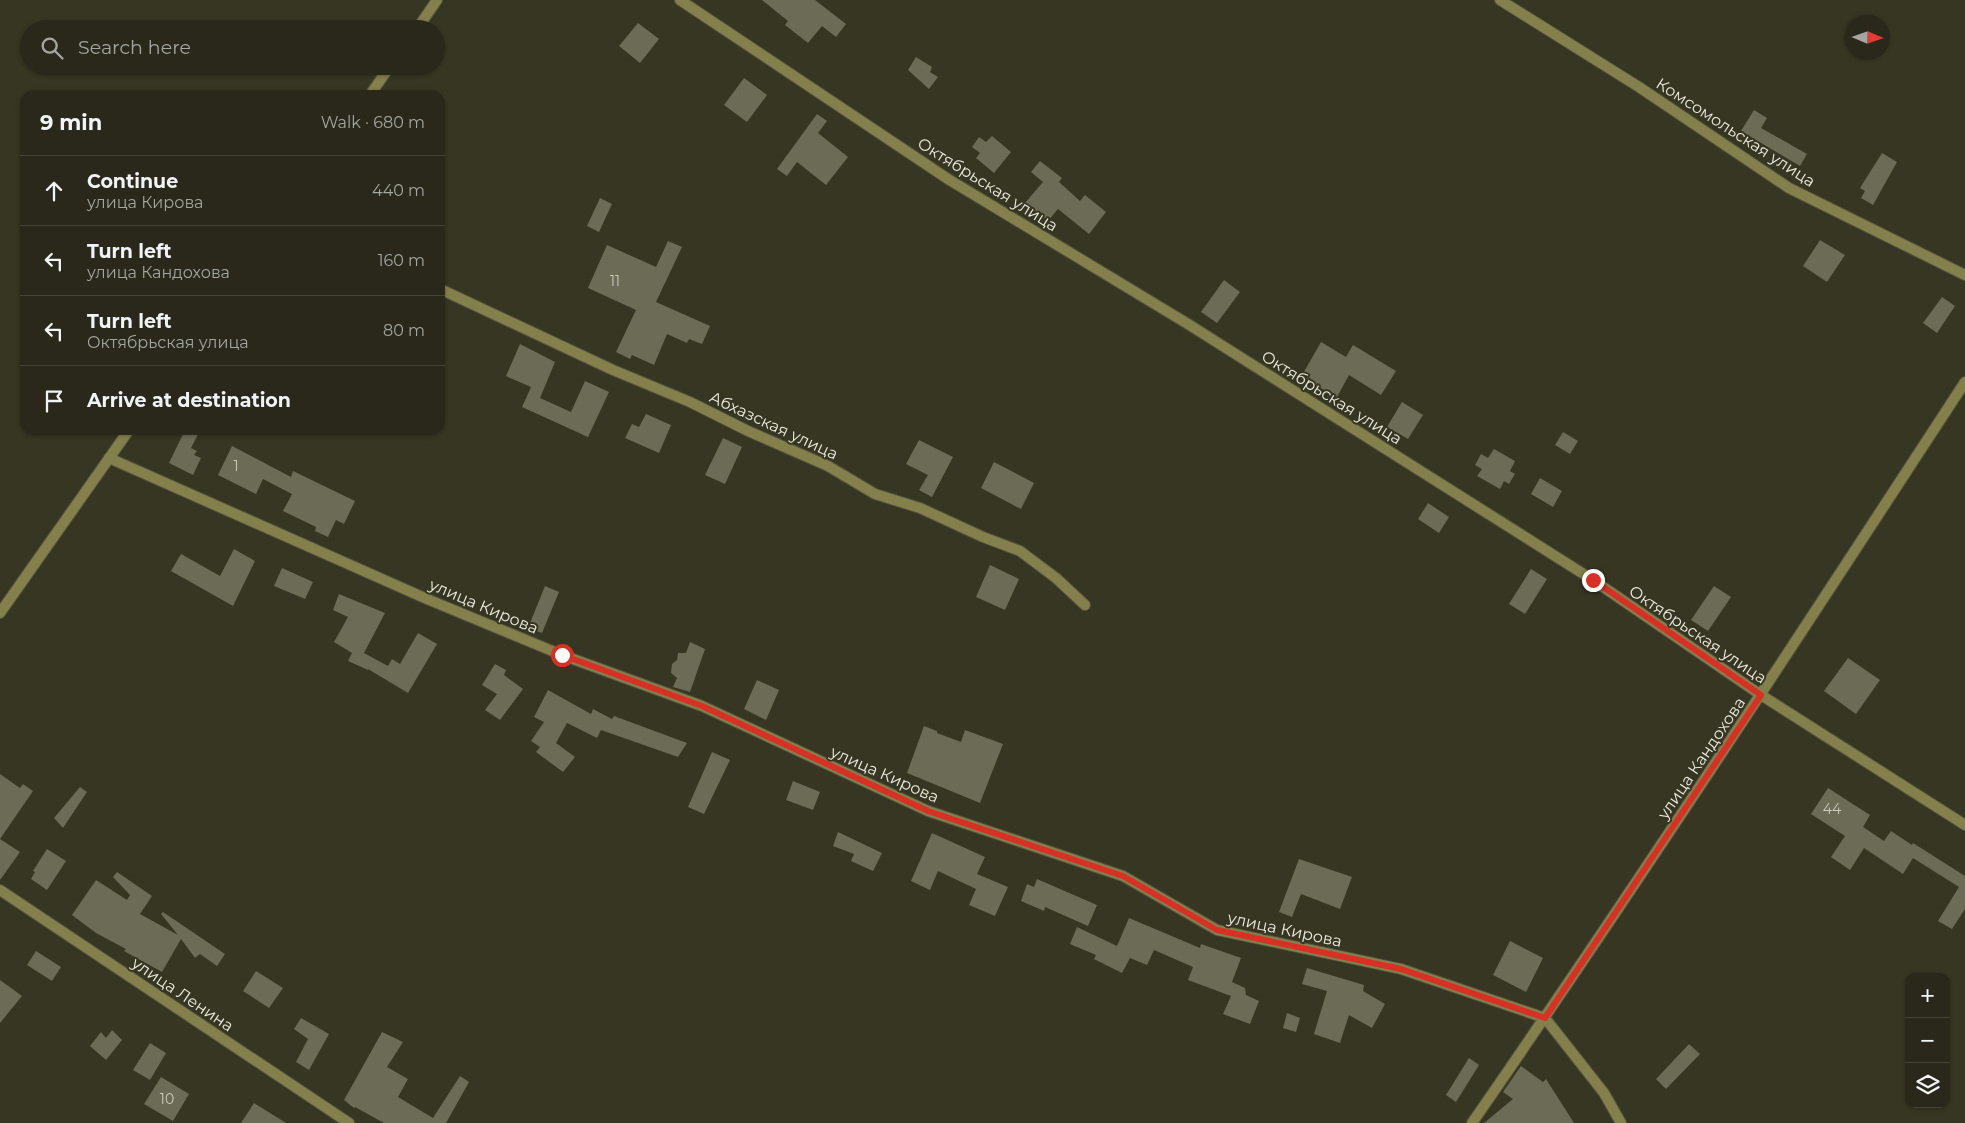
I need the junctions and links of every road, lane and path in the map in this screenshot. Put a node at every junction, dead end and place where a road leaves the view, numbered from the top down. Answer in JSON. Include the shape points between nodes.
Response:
{"nodes":[{"id":1,"x":438,"y":0,"type":"edge"},
{"id":2,"x":680,"y":0,"type":"edge"},
{"id":3,"x":1500,"y":0,"type":"edge"},
{"id":4,"x":424,"y":20,"type":"edge"},
{"id":5,"x":384,"y":75,"type":"edge"},
{"id":6,"x":373,"y":90,"type":"edge"},
{"id":7,"x":1965,"y":275,"type":"edge"},
{"id":8,"x":445,"y":291,"type":"edge"},
{"id":9,"x":1965,"y":382,"type":"edge"},
{"id":10,"x":125,"y":435,"type":"edge"},
{"id":11,"x":109,"y":458,"type":"junction"},
{"id":12,"x":1085,"y":605,"type":"dead end"},
{"id":13,"x":0,"y":613,"type":"edge"},
{"id":14,"x":1761,"y":695,"type":"junction"},
{"id":15,"x":1965,"y":825,"type":"edge"},
{"id":16,"x":0,"y":890,"type":"edge"},
{"id":17,"x":1545,"y":1018,"type":"junction"},
{"id":18,"x":349,"y":1123,"type":"edge"},
{"id":19,"x":1472,"y":1123,"type":"edge"},
{"id":20,"x":1621,"y":1123,"type":"edge"}],
"edges":[{"from":1,"to":4,"type":"street"},
{"from":2,"to":14,"type":"street","name":"Октябрьская улица","via":[[948,179],[1188,324],[1593,580]]},
{"from":3,"to":7,"type":"street","name":"Комсомольская улица","via":[[1639,87],[1789,188]]},
{"from":5,"to":6,"type":"street"},
{"from":8,"to":12,"type":"street","name":"Абхазская улица","via":[[828,466],[875,494],[920,508],[1020,551]]},
{"from":9,"to":14,"type":"street","name":"улица Кандохова"},
{"from":10,"to":11,"type":"street"},
{"from":11,"to":13,"type":"street"},
{"from":11,"to":17,"type":"street","name":"улица Кирова","via":[[562,655],[702,706],[928,811],[1123,876],[1217,930],[1401,969]]},
{"from":14,"to":15,"type":"street","name":"Октябрьская улица"},
{"from":14,"to":17,"type":"street","name":"улица Кандохова"},
{"from":16,"to":18,"type":"street","name":"улица Ленина"},
{"from":17,"to":19,"type":"street","name":"улица Кандохова"},
{"from":17,"to":20,"type":"street","via":[[1604,1093]]}]}
